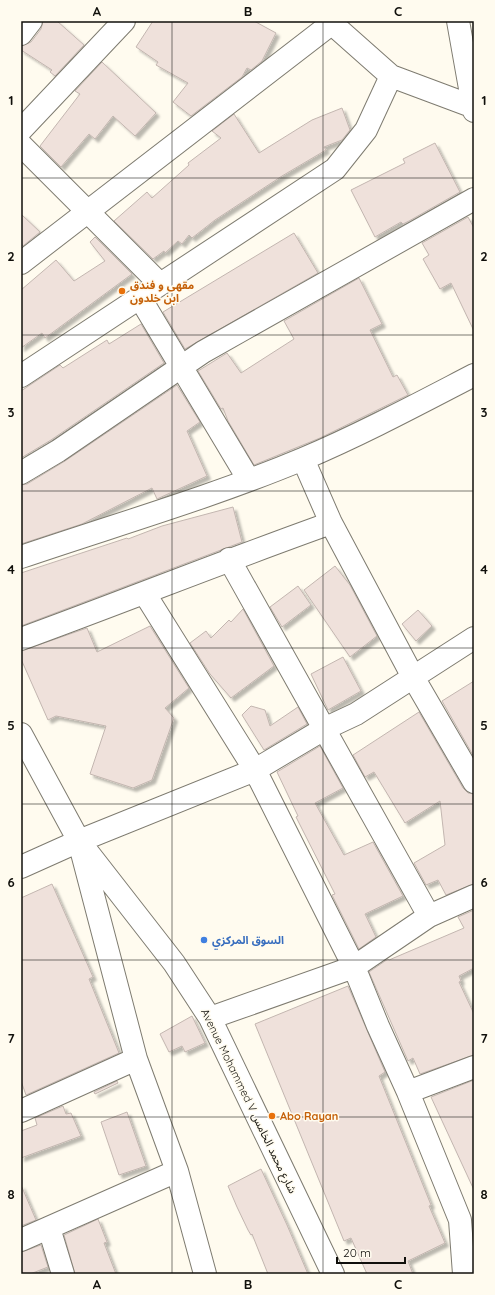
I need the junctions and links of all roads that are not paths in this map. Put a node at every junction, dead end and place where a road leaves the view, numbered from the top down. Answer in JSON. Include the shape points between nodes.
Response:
{"nodes":[{"id":1,"x":31,"y":21,"type":"edge"},
{"id":2,"x":124,"y":21,"type":"edge"},
{"id":3,"x":458,"y":21,"type":"edge"},
{"id":4,"x":330,"y":23,"type":"edge"},
{"id":5,"x":21,"y":34,"type":"edge"},
{"id":6,"x":391,"y":76,"type":"junction"},
{"id":7,"x":474,"y":109,"type":"edge"},
{"id":8,"x":21,"y":130,"type":"edge"},
{"id":9,"x":21,"y":145,"type":"edge"},
{"id":10,"x":474,"y":199,"type":"edge"},
{"id":11,"x":88,"y":213,"type":"junction"},
{"id":12,"x":21,"y":263,"type":"edge"},
{"id":13,"x":160,"y":284,"type":"junction"},
{"id":14,"x":140,"y":298,"type":"junction"},
{"id":15,"x":181,"y":366,"type":"junction"},
{"id":16,"x":474,"y":375,"type":"edge"},
{"id":17,"x":21,"y":376,"type":"edge"},
{"id":18,"x":303,"y":459,"type":"junction"},
{"id":19,"x":21,"y":474,"type":"edge"},
{"id":20,"x":249,"y":480,"type":"junction"},
{"id":21,"x":331,"y":523,"type":"junction"},
{"id":22,"x":21,"y":557,"type":"edge"},
{"id":23,"x":229,"y":559,"type":"junction"},
{"id":24,"x":145,"y":594,"type":"junction"},
{"id":25,"x":474,"y":638,"type":"edge"},
{"id":26,"x":21,"y":639,"type":"edge"},
{"id":27,"x":413,"y":677,"type":"junction"},
{"id":28,"x":324,"y":729,"type":"junction"},
{"id":29,"x":21,"y":734,"type":"edge"},
{"id":30,"x":255,"y":770,"type":"junction"},
{"id":31,"x":474,"y":782,"type":"edge"},
{"id":32,"x":79,"y":841,"type":"junction"},
{"id":33,"x":21,"y":867,"type":"edge"},
{"id":34,"x":474,"y":896,"type":"edge"},
{"id":35,"x":429,"y":916,"type":"junction"},
{"id":36,"x":354,"y":967,"type":"junction"},
{"id":37,"x":210,"y":1018,"type":"junction"},
{"id":38,"x":136,"y":1059,"type":"junction"},
{"id":39,"x":474,"y":1067,"type":"edge"},
{"id":40,"x":408,"y":1092,"type":"junction"},
{"id":41,"x":21,"y":1112,"type":"edge"},
{"id":42,"x":177,"y":1171,"type":"junction"},
{"id":43,"x":467,"y":1217,"type":"edge"},
{"id":44,"x":49,"y":1228,"type":"junction"},
{"id":45,"x":21,"y":1240,"type":"edge"},
{"id":46,"x":63,"y":1274,"type":"edge"},
{"id":47,"x":205,"y":1274,"type":"edge"},
{"id":48,"x":333,"y":1274,"type":"edge"},
{"id":49,"x":464,"y":1274,"type":"edge"}],
"edges":[{"from":1,"to":5,"type":"street"},
{"from":2,"to":8,"type":"street"},
{"from":3,"to":7,"type":"street"},
{"from":4,"to":6,"type":"street"},
{"from":4,"to":11,"type":"street"},
{"from":6,"to":7,"type":"street"},
{"from":6,"to":13,"type":"street","via":[[366,130],[334,169]]},
{"from":9,"to":11,"type":"street"},
{"from":10,"to":15,"type":"street"},
{"from":11,"to":12,"type":"street"},
{"from":11,"to":13,"type":"street"},
{"from":13,"to":14,"type":"street"},
{"from":14,"to":15,"type":"street"},
{"from":14,"to":17,"type":"street"},
{"from":15,"to":19,"type":"street"},
{"from":15,"to":20,"type":"street"},
{"from":16,"to":18,"type":"street","via":[[367,431]]},
{"from":18,"to":20,"type":"street"},
{"from":18,"to":21,"type":"street"},
{"from":20,"to":22,"type":"street"},
{"from":21,"to":23,"type":"street"},
{"from":21,"to":27,"type":"street"},
{"from":23,"to":24,"type":"street"},
{"from":23,"to":28,"type":"street"},
{"from":24,"to":26,"type":"street"},
{"from":24,"to":30,"type":"street"},
{"from":25,"to":27,"type":"street"},
{"from":27,"to":28,"type":"street","via":[[356,714]]},
{"from":27,"to":31,"type":"street"},
{"from":28,"to":30,"type":"street"},
{"from":28,"to":35,"type":"street"},
{"from":29,"to":32,"type":"street","name":"Avenue Mohammed V شارع محمد الخامس"},
{"from":30,"to":32,"type":"street"},
{"from":30,"to":36,"type":"street"},
{"from":32,"to":33,"type":"street"},
{"from":32,"to":37,"type":"street","name":"Avenue Mohammed V شارع محمد الخامس","via":[[174,962]]},
{"from":32,"to":38,"type":"street"},
{"from":34,"to":35,"type":"street"},
{"from":35,"to":36,"type":"street"},
{"from":36,"to":37,"type":"street"},
{"from":36,"to":40,"type":"street"},
{"from":37,"to":48,"type":"street","name":"Avenue Mohammed V شارع محمد الخامس"},
{"from":38,"to":41,"type":"street"},
{"from":38,"to":42,"type":"street"},
{"from":39,"to":40,"type":"street"},
{"from":40,"to":43,"type":"street"},
{"from":42,"to":44,"type":"street"},
{"from":42,"to":47,"type":"street"},
{"from":43,"to":49,"type":"street"},
{"from":44,"to":45,"type":"street"},
{"from":44,"to":46,"type":"street"}]}
